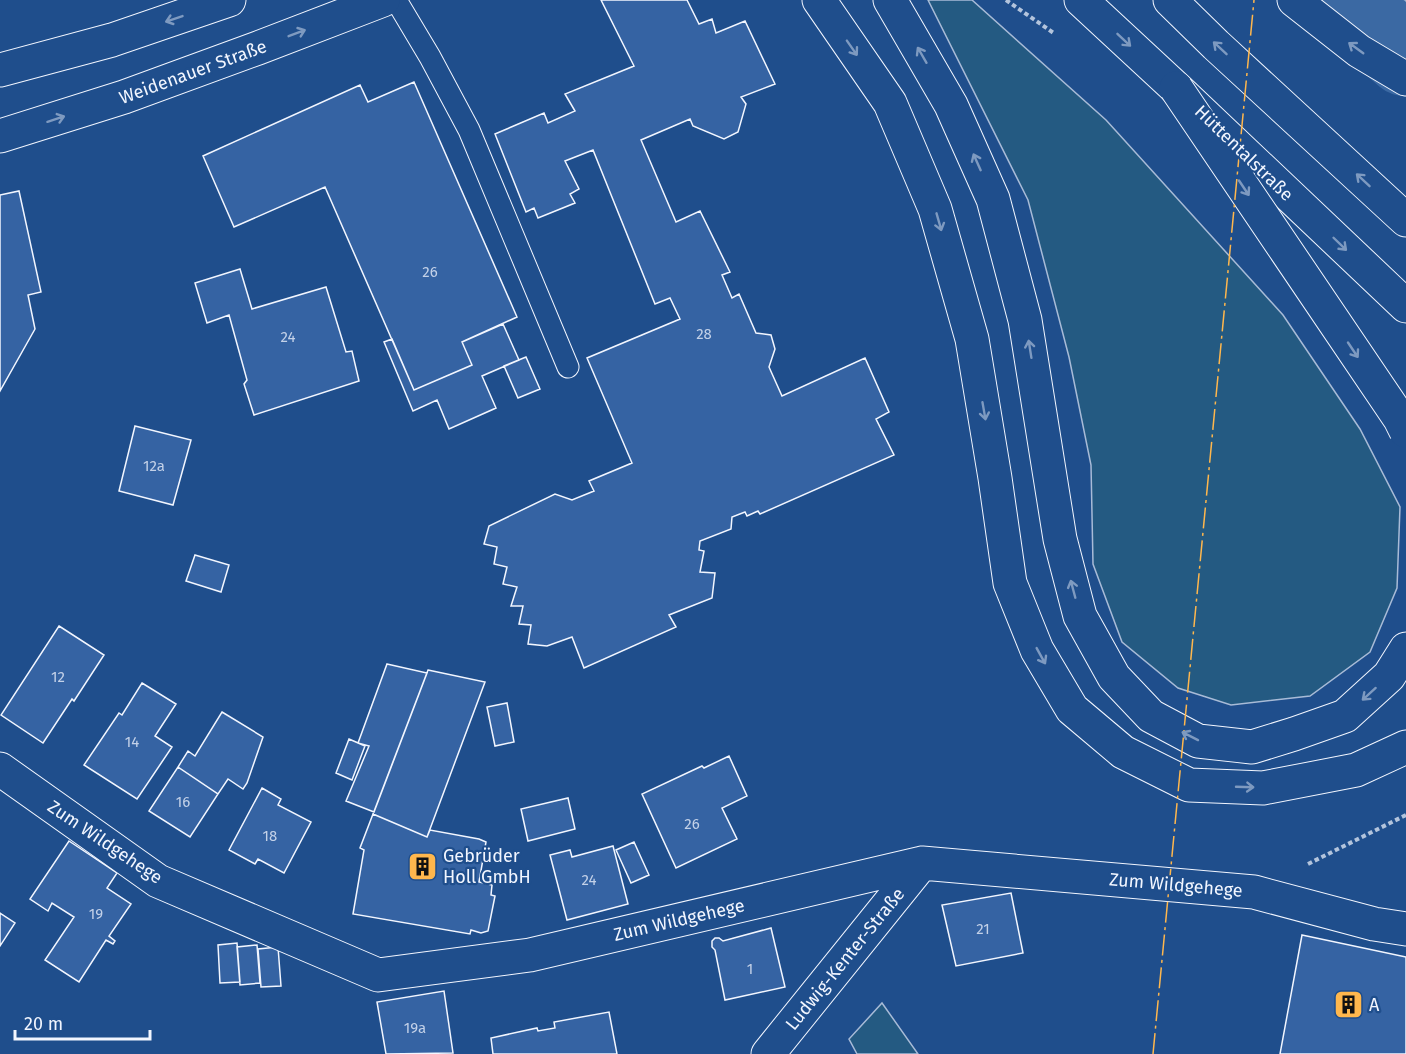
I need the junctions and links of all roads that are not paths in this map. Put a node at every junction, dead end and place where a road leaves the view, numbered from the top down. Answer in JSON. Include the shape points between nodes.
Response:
{"nodes":[{"id":1,"x":229,"y":0,"type":"edge"},
{"id":2,"x":383,"y":0,"type":"edge"},
{"id":3,"x":396,"y":0,"type":"edge"},
{"id":4,"x":819,"y":0,"type":"edge"},
{"id":5,"x":890,"y":0,"type":"edge"},
{"id":6,"x":1081,"y":0,"type":"edge"},
{"id":7,"x":1170,"y":0,"type":"edge"},
{"id":8,"x":1294,"y":0,"type":"edge"},
{"id":9,"x":0,"y":70,"type":"edge"},
{"id":10,"x":1406,"y":79,"type":"edge"},
{"id":11,"x":1176,"y":88,"type":"junction"},
{"id":12,"x":0,"y":136,"type":"edge"},
{"id":13,"x":1406,"y":220,"type":"edge"},
{"id":14,"x":1406,"y":306,"type":"edge"},
{"id":15,"x":568,"y":367,"type":"dead end"},
{"id":16,"x":1406,"y":431,"type":"edge"},
{"id":17,"x":1406,"y":649,"type":"edge"},
{"id":18,"x":1406,"y":747,"type":"edge"},
{"id":19,"x":0,"y":769,"type":"edge"},
{"id":20,"x":922,"y":863,"type":"junction"},
{"id":21,"x":1406,"y":929,"type":"edge"},
{"id":22,"x":768,"y":1054,"type":"edge"}],
"edges":[{"from":1,"to":9,"type":"main road","one_way":true,"via":[[112,40]]},
{"from":12,"to":2,"type":"main road","name":"Weidenauer Straße","one_way":true,"via":[[124,97]]},
{"from":3,"to":15,"type":"lane","via":[[469,130]]},
{"from":4,"to":18,"type":"main road","one_way":true,"via":[[890,103],[935,209],[972,339],[1010,583],[1038,650],[1072,709],[1123,752],[1189,785],[1263,788],[1356,770]]},
{"from":17,"to":5,"type":"main road","one_way":true,"via":[[1389,676],[1345,716],[1252,747],[1198,741],[1151,716],[1114,677],[1080,616],[1060,538],[1025,320],[993,199],[951,105]]},
{"from":6,"to":11,"type":"main road","name":"Hüttentalstraße","one_way":true},
{"from":13,"to":7,"type":"main road","one_way":true},
{"from":10,"to":8,"type":"main road","one_way":true,"via":[[1359,51]]},
{"from":11,"to":14,"type":"main road","name":"Hüttentalstraße","one_way":true,"bridge":true},
{"from":11,"to":16,"type":"main road","one_way":true,"bridge":true},
{"from":19,"to":20,"type":"main road","name":"Zum Wildgehege","via":[[158,881],[378,975],[530,955]]},
{"from":20,"to":21,"type":"main road","name":"Zum Wildgehege","via":[[1254,892]]},
{"from":20,"to":22,"type":"main road","name":"Ludwig-Kenter-Straße"}]}
